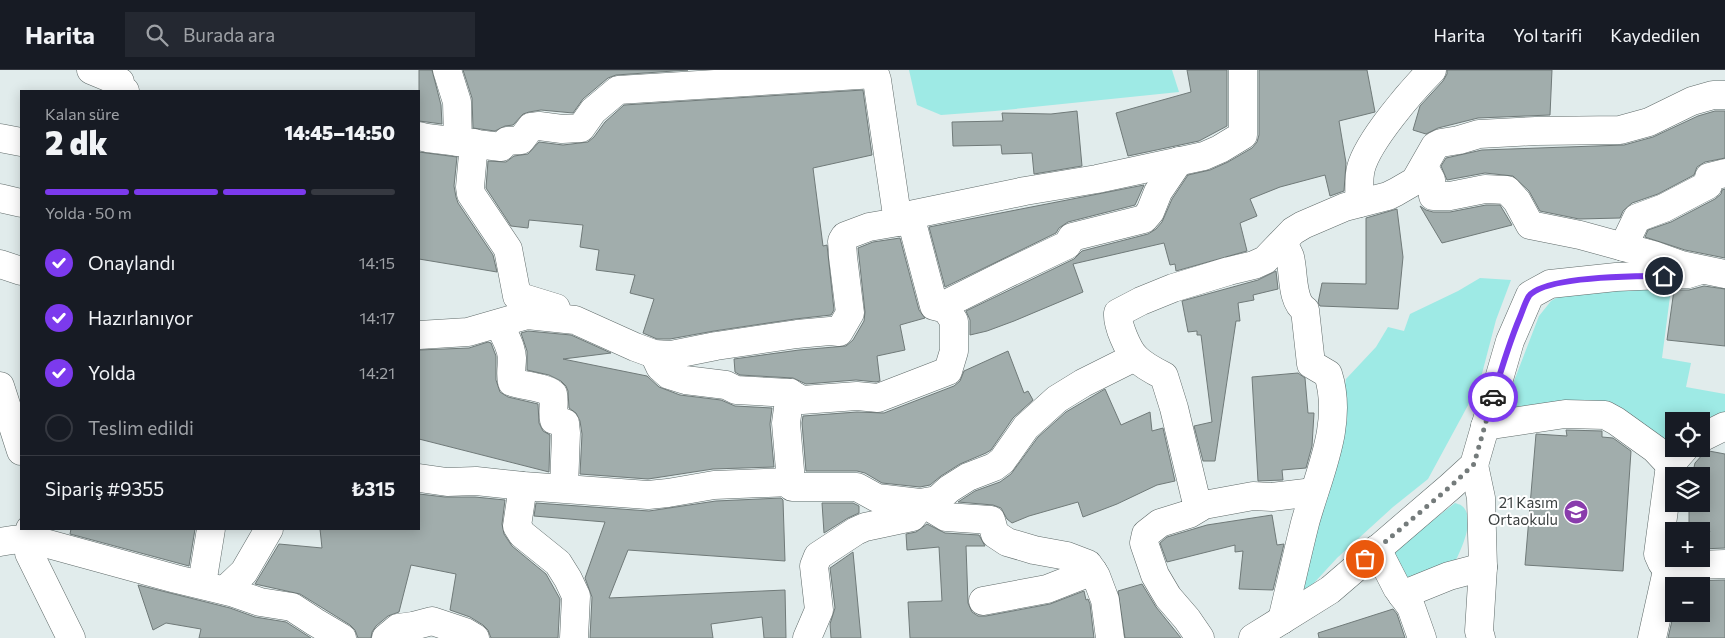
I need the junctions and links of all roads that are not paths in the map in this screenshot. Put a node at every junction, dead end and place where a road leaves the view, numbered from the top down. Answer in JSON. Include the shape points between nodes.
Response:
{"nodes":[{"id":1,"x":91,"y":70,"type":"edge"},
{"id":2,"x":447,"y":70,"type":"edge"},
{"id":3,"x":1243,"y":70,"type":"edge"},
{"id":4,"x":1432,"y":70,"type":"edge"},
{"id":5,"x":122,"y":90,"type":"edge"},
{"id":6,"x":1725,"y":95,"type":"edge"},
{"id":7,"x":420,"y":136,"type":"edge"},
{"id":8,"x":0,"y":138,"type":"edge"},
{"id":9,"x":20,"y":142,"type":"edge"},
{"id":10,"x":466,"y":143,"type":"junction"},
{"id":11,"x":1179,"y":161,"type":"junction"},
{"id":12,"x":1424,"y":167,"type":"junction"},
{"id":13,"x":1725,"y":173,"type":"edge"},
{"id":14,"x":0,"y":198,"type":"edge"},
{"id":15,"x":20,"y":203,"type":"edge"},
{"id":16,"x":1359,"y":203,"type":"junction"},
{"id":17,"x":904,"y":219,"type":"junction"},
{"id":18,"x":1283,"y":242,"type":"junction"},
{"id":19,"x":1623,"y":247,"type":"junction"},
{"id":20,"x":0,"y":264,"type":"edge"},
{"id":21,"x":20,"y":271,"type":"edge"},
{"id":22,"x":1713,"y":272,"type":"edge"},
{"id":23,"x":946,"y":309,"type":"junction"},
{"id":24,"x":575,"y":320,"type":"junction"},
{"id":25,"x":498,"y":324,"type":"junction"},
{"id":26,"x":420,"y":335,"type":"edge"},
{"id":27,"x":654,"y":354,"type":"junction"},
{"id":28,"x":1134,"y":357,"type":"junction"},
{"id":29,"x":1,"y":390,"type":"edge"},
{"id":30,"x":790,"y":393,"type":"junction"},
{"id":31,"x":1485,"y":426,"type":"junction"},
{"id":32,"x":20,"y":448,"type":"edge"},
{"id":33,"x":1665,"y":453,"type":"edge"},
{"id":34,"x":1677,"y":457,"type":"edge"},
{"id":35,"x":1474,"y":464,"type":"junction"},
{"id":36,"x":420,"y":478,"type":"edge"},
{"id":37,"x":791,"y":482,"type":"junction"},
{"id":38,"x":523,"y":486,"type":"junction"},
{"id":39,"x":564,"y":488,"type":"junction"},
{"id":40,"x":1314,"y":492,"type":"junction"},
{"id":41,"x":923,"y":503,"type":"junction"},
{"id":42,"x":1198,"y":508,"type":"junction"},
{"id":43,"x":211,"y":530,"type":"edge"},
{"id":44,"x":268,"y":530,"type":"edge"},
{"id":45,"x":30,"y":534,"type":"edge"},
{"id":46,"x":0,"y":542,"type":"edge"},
{"id":47,"x":1377,"y":549,"type":"junction"},
{"id":48,"x":1665,"y":564,"type":"edge"},
{"id":49,"x":1725,"y":564,"type":"edge"},
{"id":50,"x":1710,"y":565,"type":"edge"},
{"id":51,"x":1483,"y":567,"type":"junction"},
{"id":52,"x":1668,"y":567,"type":"edge"},
{"id":53,"x":1092,"y":571,"type":"junction"},
{"id":54,"x":212,"y":587,"type":"junction"},
{"id":55,"x":1402,"y":595,"type":"junction"},
{"id":56,"x":983,"y":601,"type":"dead end"},
{"id":57,"x":1282,"y":620,"type":"junction"},
{"id":58,"x":71,"y":638,"type":"edge"},
{"id":59,"x":342,"y":638,"type":"edge"},
{"id":60,"x":386,"y":638,"type":"edge"},
{"id":61,"x":475,"y":638,"type":"edge"},
{"id":62,"x":574,"y":638,"type":"edge"},
{"id":63,"x":807,"y":638,"type":"edge"},
{"id":64,"x":1110,"y":638,"type":"edge"},
{"id":65,"x":1200,"y":638,"type":"edge"},
{"id":66,"x":1253,"y":638,"type":"edge"},
{"id":67,"x":1422,"y":638,"type":"edge"},
{"id":68,"x":1481,"y":638,"type":"edge"},
{"id":69,"x":1652,"y":638,"type":"edge"}],
"edges":[{"from":1,"to":5,"type":"street","via":[[120,82]]},
{"from":2,"to":10,"type":"street"},
{"from":3,"to":11,"type":"street","via":[[1243,135],[1204,156]]},
{"from":4,"to":16,"type":"street","via":[[1398,107],[1371,147],[1361,168]]},
{"from":6,"to":12,"type":"street","via":[[1692,101],[1649,122],[1620,130],[1479,134],[1441,143],[1435,146]]},
{"from":7,"to":10,"type":"street"},
{"from":8,"to":9,"type":"street"},
{"from":10,"to":17,"type":"street","via":[[501,146],[507,141],[521,140],[531,127],[581,128],[593,111],[618,90],[875,74]]},
{"from":10,"to":24,"type":"street","via":[[471,194],[508,249],[517,296],[554,307]]},
{"from":11,"to":17,"type":"street"},
{"from":11,"to":23,"type":"street","via":[[1144,219],[1072,237],[1067,245],[950,302]]},
{"from":12,"to":16,"type":"street","via":[[1415,181],[1396,192]]},
{"from":12,"to":19,"type":"street","via":[[1431,180],[1433,196],[1484,189],[1507,190],[1530,225],[1580,234]]},
{"from":13,"to":19,"type":"street","via":[[1709,177],[1708,185],[1637,218]]},
{"from":14,"to":15,"type":"street"},
{"from":16,"to":18,"type":"street","via":[[1303,225]]},
{"from":17,"to":23,"type":"street","via":[[934,306]]},
{"from":17,"to":27,"type":"street","via":[[870,227],[845,236],[842,241],[850,313],[839,332],[770,338],[671,355]]},
{"from":18,"to":28,"type":"street","via":[[1254,266],[1173,288],[1118,313],[1119,326]]},
{"from":18,"to":40,"type":"street","via":[[1289,256],[1296,299],[1305,310],[1312,364],[1328,374],[1330,382],[1331,436]]},
{"from":19,"to":22,"type":"street"},
{"from":20,"to":21,"type":"street"},
{"from":22,"to":31,"type":"street","via":[[1572,281],[1550,284],[1530,295],[1510,340]]},
{"from":23,"to":30,"type":"street","via":[[954,321],[954,351],[948,371],[878,398],[857,396],[802,400]]},
{"from":24,"to":25,"type":"street","via":[[527,315]]},
{"from":24,"to":27,"type":"street"},
{"from":25,"to":26,"type":"street","via":[[468,332]]},
{"from":25,"to":39,"type":"street","via":[[508,340],[512,382],[553,394],[554,420],[564,424],[566,433]]},
{"from":27,"to":30,"type":"street","via":[[669,376],[726,385],[736,390]]},
{"from":28,"to":41,"type":"street","via":[[1057,399],[1026,427],[994,467],[949,489],[938,500]]},
{"from":28,"to":42,"type":"street","via":[[1164,376]]},
{"from":29,"to":32,"type":"street"},
{"from":30,"to":37,"type":"street","via":[[786,423]]},
{"from":31,"to":33,"type":"street","via":[[1565,414],[1605,415],[1654,449]]},
{"from":31,"to":35,"type":"street"},
{"from":34,"to":48,"type":"street","via":[[1658,554]]},
{"from":35,"to":47,"type":"street"},
{"from":35,"to":51,"type":"street","via":[[1481,498]]},
{"from":36,"to":38,"type":"street"},
{"from":37,"to":39,"type":"street","via":[[714,485],[648,495]]},
{"from":37,"to":41,"type":"street","via":[[792,487],[857,487],[877,498]]},
{"from":38,"to":39,"type":"street"},
{"from":38,"to":62,"type":"street","via":[[517,526],[558,564],[568,579],[576,596]]},
{"from":40,"to":42,"type":"street","via":[[1253,496]]},
{"from":40,"to":57,"type":"street"},
{"from":41,"to":53,"type":"street","via":[[946,517],[991,520],[995,534],[1007,542],[1067,556],[1088,564]]},
{"from":41,"to":63,"type":"street","via":[[912,517],[865,527],[818,556],[814,566],[818,610]]},
{"from":42,"to":65,"type":"street","via":[[1160,523],[1146,534],[1144,543],[1155,575],[1168,598]]},
{"from":43,"to":54,"type":"street"},
{"from":44,"to":54,"type":"street","via":[[244,572]]},
{"from":45,"to":46,"type":"street"},
{"from":45,"to":54,"type":"street"},
{"from":45,"to":58,"type":"street","via":[[29,554]]},
{"from":47,"to":55,"type":"street"},
{"from":47,"to":57,"type":"street","via":[[1330,590]]},
{"from":49,"to":50,"type":"street"},
{"from":51,"to":55,"type":"street","via":[[1449,576]]},
{"from":51,"to":68,"type":"street"},
{"from":52,"to":69,"type":"street"},
{"from":53,"to":56,"type":"street","via":[[1047,589]]},
{"from":53,"to":64,"type":"street","via":[[1105,600]]},
{"from":54,"to":59,"type":"street","via":[[260,602],[292,607]]},
{"from":55,"to":67,"type":"street","via":[[1411,607]]},
{"from":57,"to":66,"type":"street"},
{"from":60,"to":61,"type":"street","via":[[398,628],[432,621]]}]}
